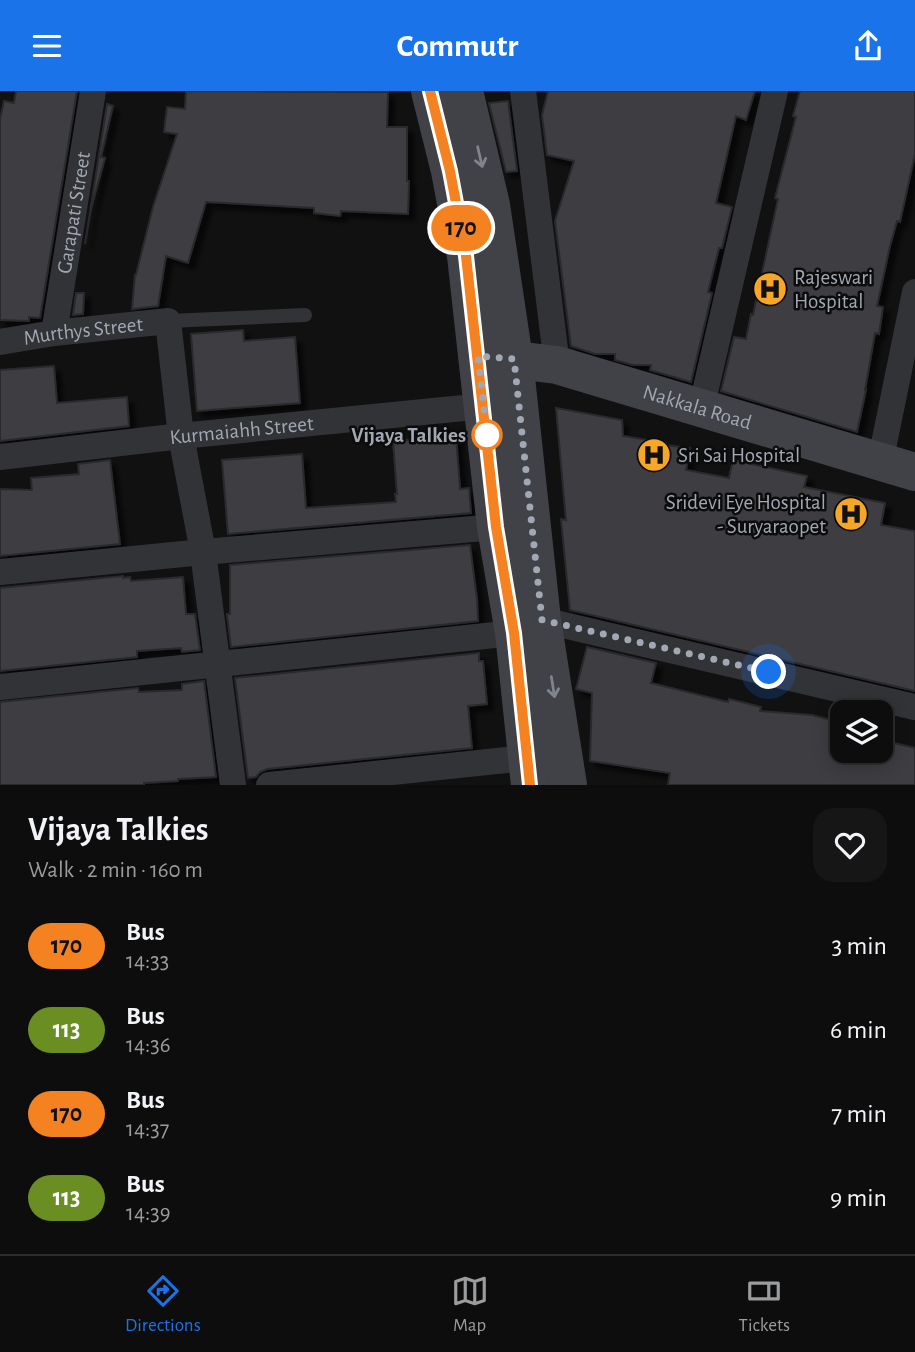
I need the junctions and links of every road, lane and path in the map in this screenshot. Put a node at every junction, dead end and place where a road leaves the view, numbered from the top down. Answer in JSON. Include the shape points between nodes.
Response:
{"nodes":[{"id":1,"x":93,"y":91,"type":"edge"},
{"id":2,"x":430,"y":91,"type":"edge"},
{"id":3,"x":464,"y":91,"type":"edge"},
{"id":4,"x":523,"y":91,"type":"edge"},
{"id":5,"x":775,"y":91,"type":"edge"},
{"id":6,"x":915,"y":292,"type":"edge"},
{"id":7,"x":305,"y":315,"type":"dead end"},
{"id":8,"x":168,"y":321,"type":"junction"},
{"id":9,"x":54,"y":333,"type":"junction"},
{"id":10,"x":0,"y":342,"type":"edge"},
{"id":11,"x":496,"y":357,"type":"junction"},
{"id":12,"x":557,"y":365,"type":"junction"},
{"id":13,"x":484,"y":406,"type":"junction"},
{"id":14,"x":702,"y":409,"type":"junction"},
{"id":15,"x":181,"y":436,"type":"junction"},
{"id":16,"x":0,"y":457,"type":"edge"},
{"id":17,"x":898,"y":468,"type":"edge"},
{"id":18,"x":496,"y":527,"type":"junction"},
{"id":19,"x":203,"y":552,"type":"junction"},
{"id":20,"x":0,"y":572,"type":"edge"},
{"id":21,"x":528,"y":626,"type":"junction"},
{"id":22,"x":218,"y":664,"type":"junction"},
{"id":23,"x":0,"y":687,"type":"edge"},
{"id":24,"x":915,"y":707,"type":"edge"},
{"id":25,"x":528,"y":771,"type":"edge"},
{"id":26,"x":233,"y":785,"type":"edge"},
{"id":27,"x":269,"y":785,"type":"edge"},
{"id":28,"x":568,"y":785,"type":"edge"}],
"edges":[{"from":1,"to":9,"type":"street","name":"Garapati Street"},
{"from":2,"to":11,"type":"main road","via":[[466,256]]},
{"from":3,"to":11,"type":"main road","one_way":true,"via":[[491,205]]},
{"from":4,"to":12,"type":"street"},
{"from":5,"to":14,"type":"street"},
{"from":6,"to":17,"type":"street"},
{"from":7,"to":8,"type":"lane"},
{"from":8,"to":9,"type":"street","name":"Murthys Street"},
{"from":8,"to":15,"type":"street"},
{"from":9,"to":10,"type":"street","name":"Murthys Street"},
{"from":11,"to":12,"type":"main road","name":"Nakkala Road"},
{"from":11,"to":13,"type":"main road"},
{"from":11,"to":21,"type":"main road"},
{"from":12,"to":14,"type":"main road","name":"Nakkala Road"},
{"from":13,"to":15,"type":"street","name":"Kurmaiahh Street"},
{"from":13,"to":18,"type":"main road"},
{"from":14,"to":17,"type":"main road","name":"Nakkala Road"},
{"from":15,"to":16,"type":"street","name":"Kurmaiahh Street"},
{"from":15,"to":19,"type":"street"},
{"from":18,"to":19,"type":"street"},
{"from":18,"to":21,"type":"main road"},
{"from":19,"to":20,"type":"street"},
{"from":19,"to":22,"type":"street"},
{"from":21,"to":22,"type":"street"},
{"from":21,"to":24,"type":"street"},
{"from":21,"to":25,"type":"main road"},
{"from":21,"to":28,"type":"main road","one_way":true},
{"from":22,"to":23,"type":"street"},
{"from":22,"to":26,"type":"street"},
{"from":25,"to":27,"type":"street"}]}
